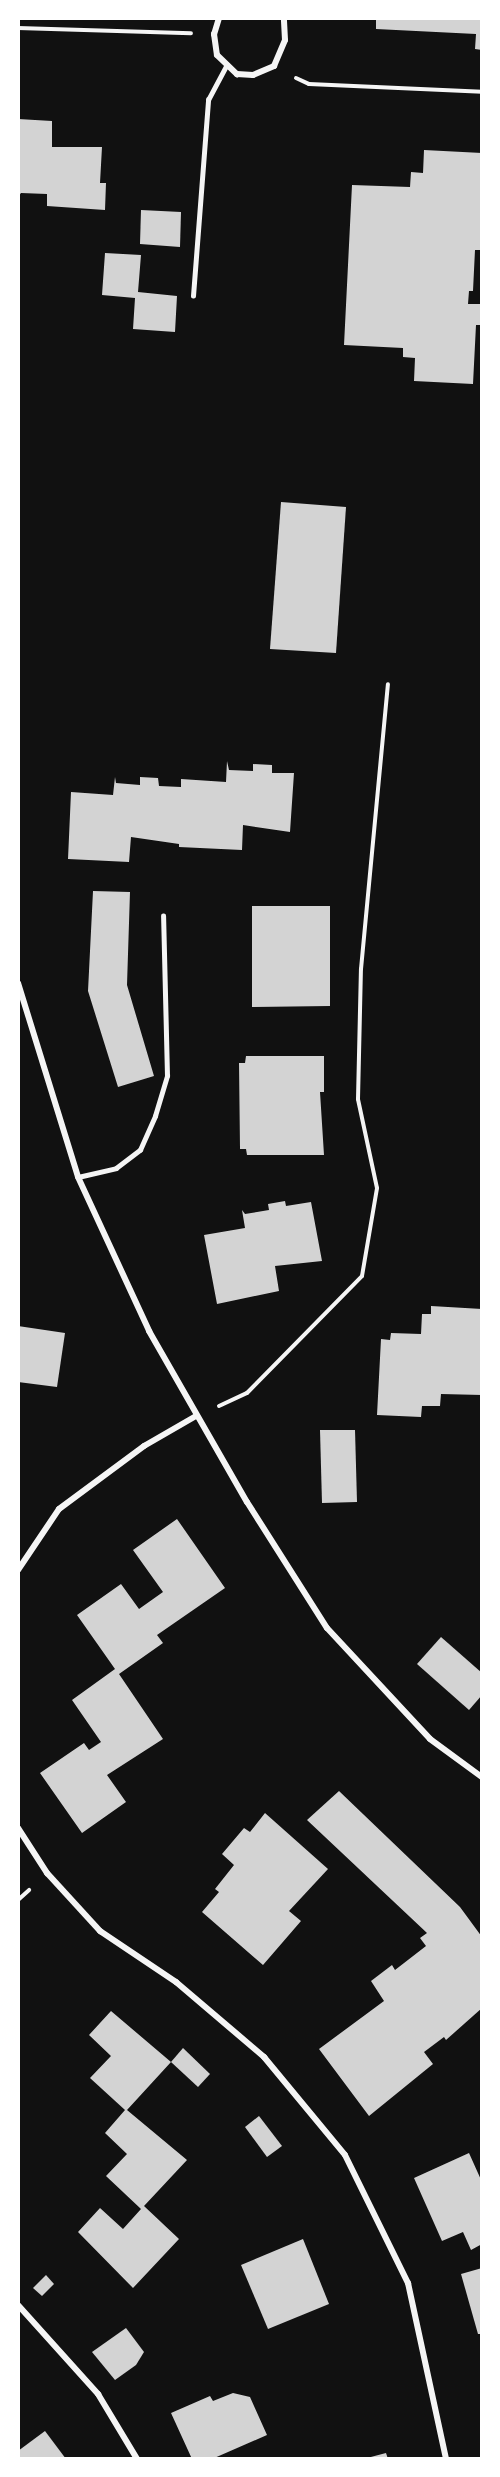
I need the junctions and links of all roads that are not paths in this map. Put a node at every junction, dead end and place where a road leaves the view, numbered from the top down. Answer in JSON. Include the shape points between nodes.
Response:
{"nodes":[{"id":1,"x":219,"y":18,"type":"edge"},
{"id":2,"x":284,"y":18,"type":"edge"},
{"id":3,"x":227,"y":65,"type":"junction"},
{"id":4,"x":193,"y":296,"type":"dead end"},
{"id":5,"x":163,"y":916,"type":"dead end"},
{"id":6,"x":18,"y":983,"type":"edge"},
{"id":7,"x":78,"y":1177,"type":"junction"},
{"id":8,"x":196,"y":1416,"type":"junction"},
{"id":9,"x":18,"y":1570,"type":"edge"},
{"id":10,"x":482,"y":1777,"type":"edge"},
{"id":11,"x":18,"y":1828,"type":"edge"},
{"id":12,"x":18,"y":2305,"type":"edge"},
{"id":13,"x":137,"y":2459,"type":"edge"},
{"id":14,"x":446,"y":2459,"type":"edge"}],
"edges":[{"from":1,"to":3,"type":"street","via":[[214,34],[217,55]]},
{"from":2,"to":3,"type":"street","via":[[285,40],[274,66],[253,75],[237,74]]},
{"from":3,"to":4,"type":"lane","via":[[208,100]]},
{"from":5,"to":7,"type":"lane","via":[[167,1076],[155,1116],[140,1150],[116,1168]]},
{"from":6,"to":7,"type":"street"},
{"from":7,"to":8,"type":"street","via":[[149,1331]]},
{"from":8,"to":9,"type":"street","via":[[144,1446],[59,1509]]},
{"from":8,"to":10,"type":"street","via":[[327,1628],[430,1739]]},
{"from":11,"to":14,"type":"street","via":[[47,1873],[100,1931],[176,1982],[264,2057],[345,2155],[408,2283]]},
{"from":12,"to":13,"type":"street","via":[[98,2394]]}]}
